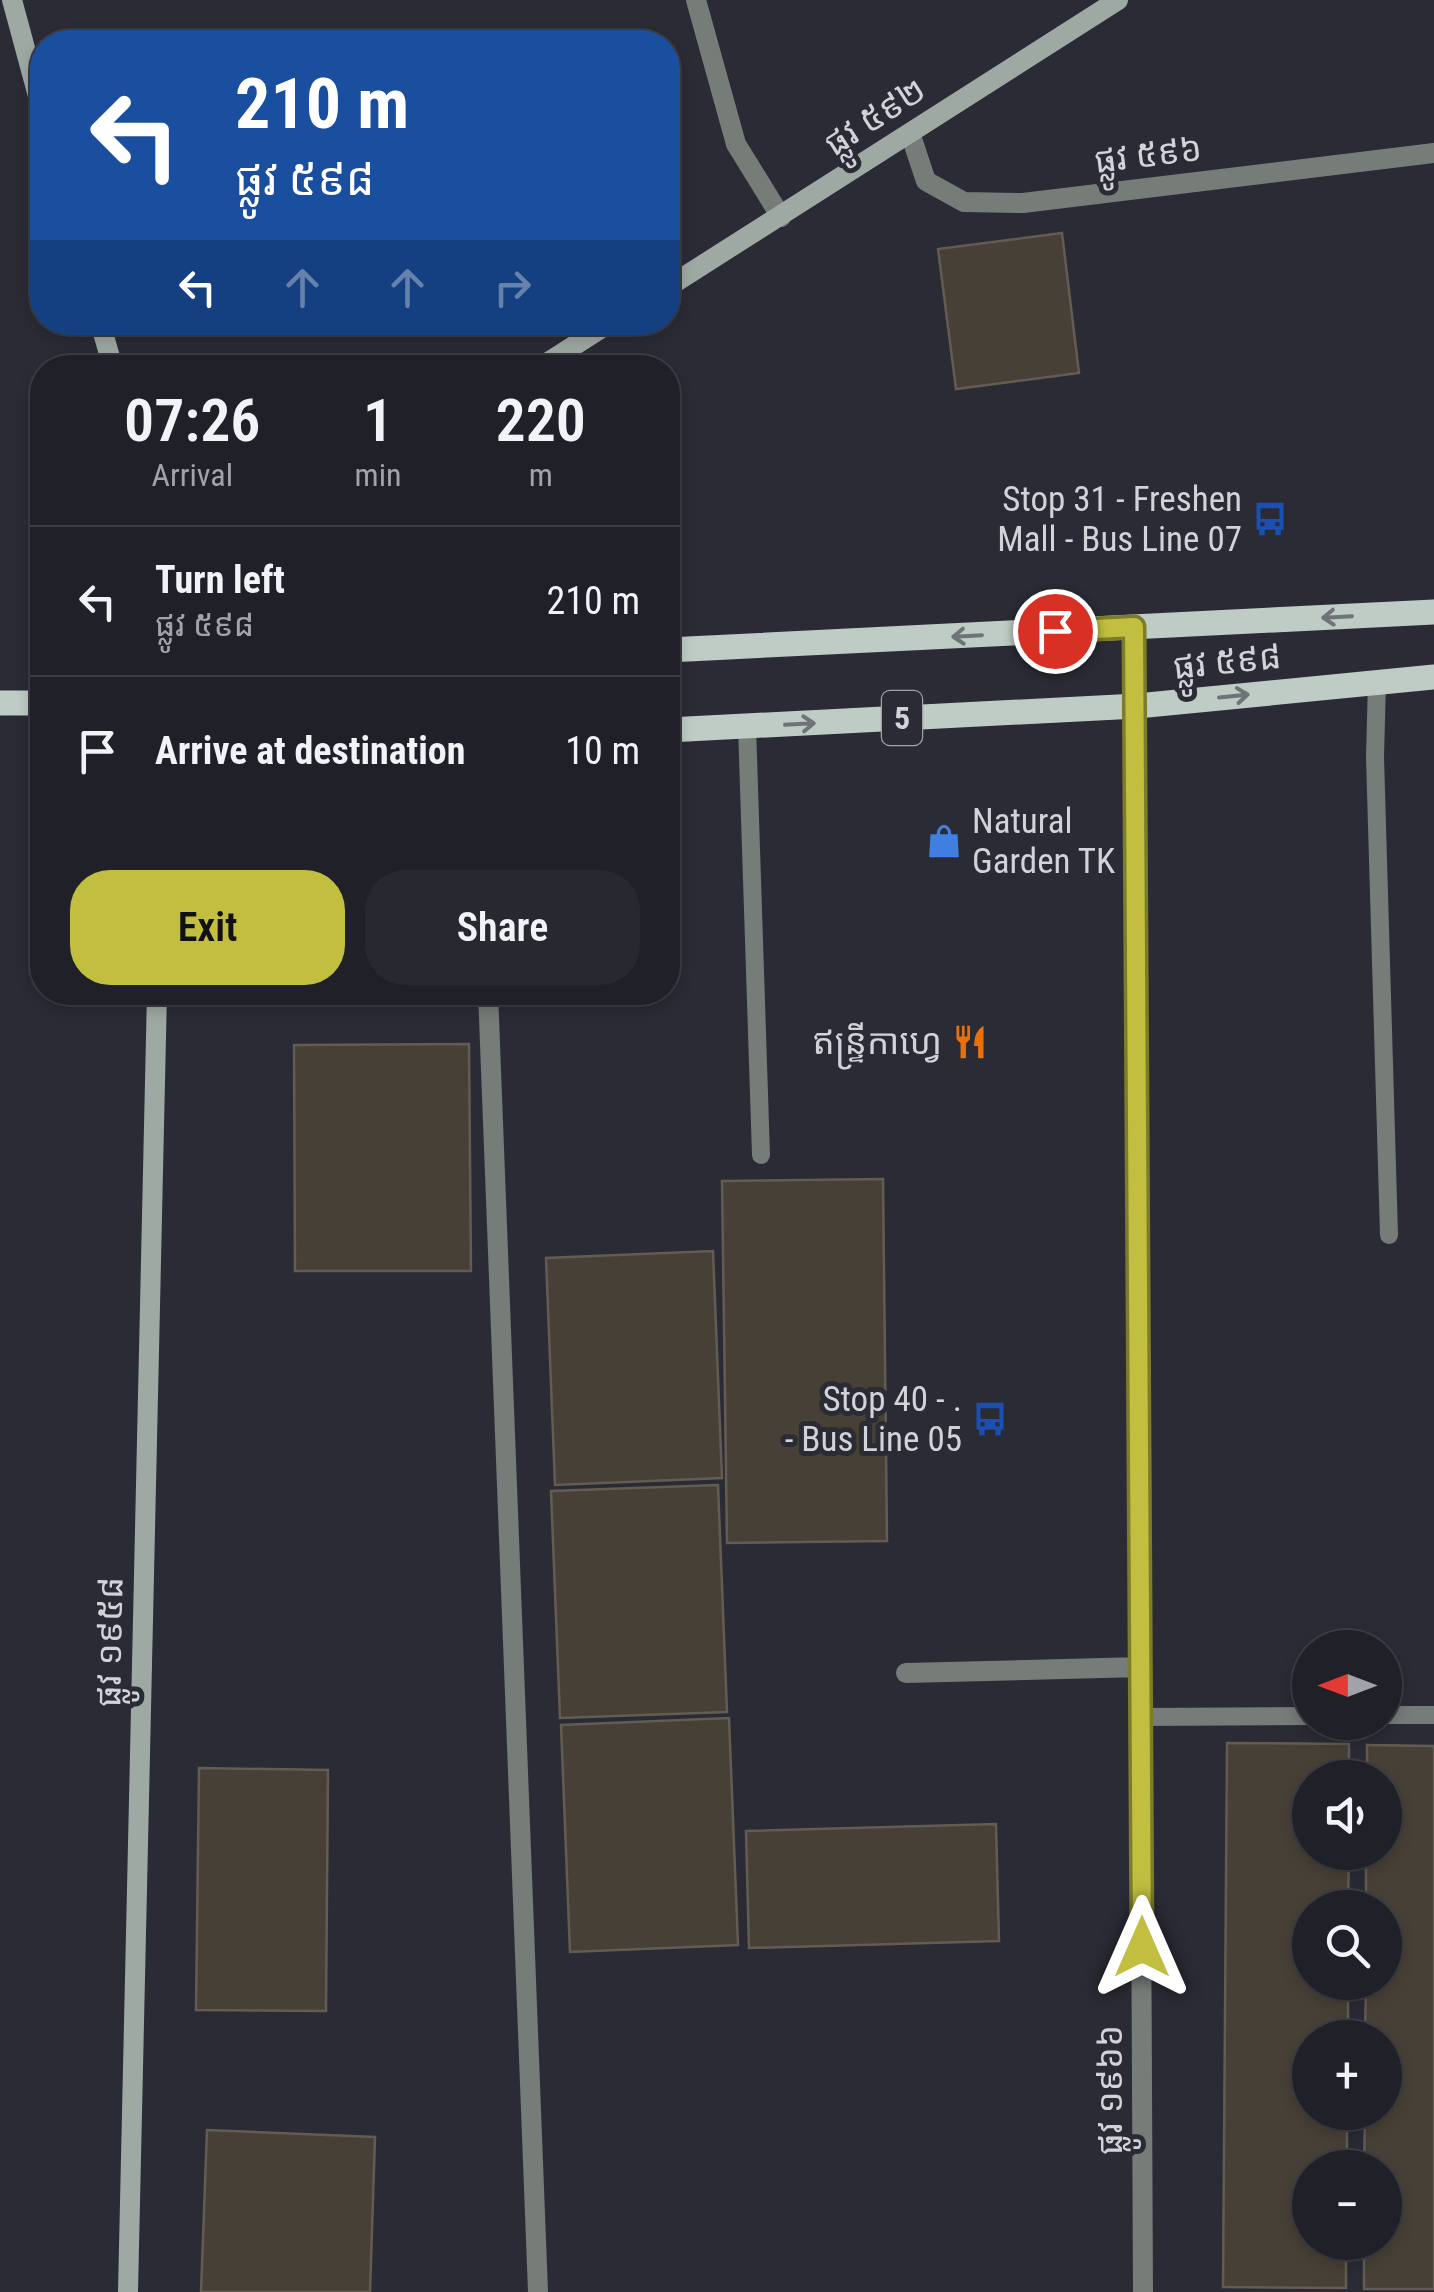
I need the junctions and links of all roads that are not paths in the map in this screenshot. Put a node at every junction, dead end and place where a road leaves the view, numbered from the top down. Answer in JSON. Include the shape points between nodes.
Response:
{"nodes":[{"id":1,"x":12,"y":0,"type":"edge"},
{"id":2,"x":696,"y":0,"type":"edge"},
{"id":3,"x":1118,"y":0,"type":"edge"},
{"id":4,"x":30,"y":67,"type":"edge"},
{"id":5,"x":910,"y":133,"type":"junction"},
{"id":6,"x":1434,"y":152,"type":"edge"},
{"id":7,"x":781,"y":217,"type":"junction"},
{"id":8,"x":680,"y":280,"type":"edge"},
{"id":9,"x":590,"y":335,"type":"edge"},
{"id":10,"x":559,"y":355,"type":"edge"},
{"id":11,"x":1434,"y":612,"type":"edge"},
{"id":12,"x":1134,"y":627,"type":"junction"},
{"id":13,"x":680,"y":649,"type":"edge"},
{"id":14,"x":1434,"y":677,"type":"edge"},
{"id":15,"x":1377,"y":681,"type":"junction"},
{"id":16,"x":0,"y":703,"type":"edge"},
{"id":17,"x":30,"y":703,"type":"edge"},
{"id":18,"x":1137,"y":706,"type":"junction"},
{"id":19,"x":747,"y":726,"type":"junction"},
{"id":20,"x":680,"y":729,"type":"edge"},
{"id":21,"x":156,"y":1005,"type":"edge"},
{"id":22,"x":488,"y":1005,"type":"edge"},
{"id":23,"x":761,"y":1155,"type":"dead end"},
{"id":24,"x":1389,"y":1235,"type":"dead end"},
{"id":25,"x":1141,"y":1667,"type":"junction"},
{"id":26,"x":906,"y":1673,"type":"dead end"},
{"id":27,"x":1434,"y":1715,"type":"edge"},
{"id":28,"x":1292,"y":1716,"type":"edge"},
{"id":29,"x":1402,"y":1716,"type":"edge"},
{"id":30,"x":1141,"y":1717,"type":"junction"},
{"id":31,"x":128,"y":2292,"type":"edge"},
{"id":32,"x":538,"y":2292,"type":"edge"},
{"id":33,"x":1143,"y":2292,"type":"edge"}],
"edges":[{"from":1,"to":4,"type":"street"},
{"from":2,"to":7,"type":"street","via":[[736,144]]},
{"from":3,"to":5,"type":"street","name":"ផ្លូវ ៥៩២"},
{"from":5,"to":6,"type":"street","name":"ផ្លូវ ៥៩៦","via":[[926,181],[964,202],[1023,204]]},
{"from":5,"to":7,"type":"street","name":"ផ្លូវ ៥៩២"},
{"from":7,"to":8,"type":"street","name":"ផ្លូវ ៥៩២"},
{"from":9,"to":10,"type":"street"},
{"from":11,"to":12,"type":"main road","name":"ផ្លូវ ៥៩៨","number":"5","one_way":true},
{"from":12,"to":13,"type":"main road","name":"ផ្លូវ ៥៩៨","number":"5","one_way":true},
{"from":12,"to":18,"type":"street","name":"ផ្លូវ ១៩៦៦"},
{"from":14,"to":15,"type":"main road","name":"ផ្លូវ ៥៩៨","number":"5"},
{"from":18,"to":15,"type":"main road","name":"ផ្លូវ ៥៩៨","number":"5","one_way":true},
{"from":15,"to":24,"type":"lane"},
{"from":16,"to":17,"type":"main road"},
{"from":19,"to":18,"type":"main road","name":"ផ្លូវ ៥៩៨","number":"5","one_way":true},
{"from":18,"to":25,"type":"street","name":"ផ្លូវ ១៩៦៦"},
{"from":19,"to":20,"type":"main road","name":"ផ្លូវ ៥៩៨","number":"5"},
{"from":19,"to":23,"type":"lane"},
{"from":21,"to":31,"type":"street","name":"ផ្លូវ ១៩៥៨"},
{"from":22,"to":32,"type":"street"},
{"from":25,"to":26,"type":"street"},
{"from":25,"to":30,"type":"street","name":"ផ្លូវ ១៩៦៦"},
{"from":27,"to":29,"type":"lane"},
{"from":28,"to":30,"type":"lane"},
{"from":30,"to":33,"type":"street","name":"ផ្លូវ ១៩៦៦"}]}
